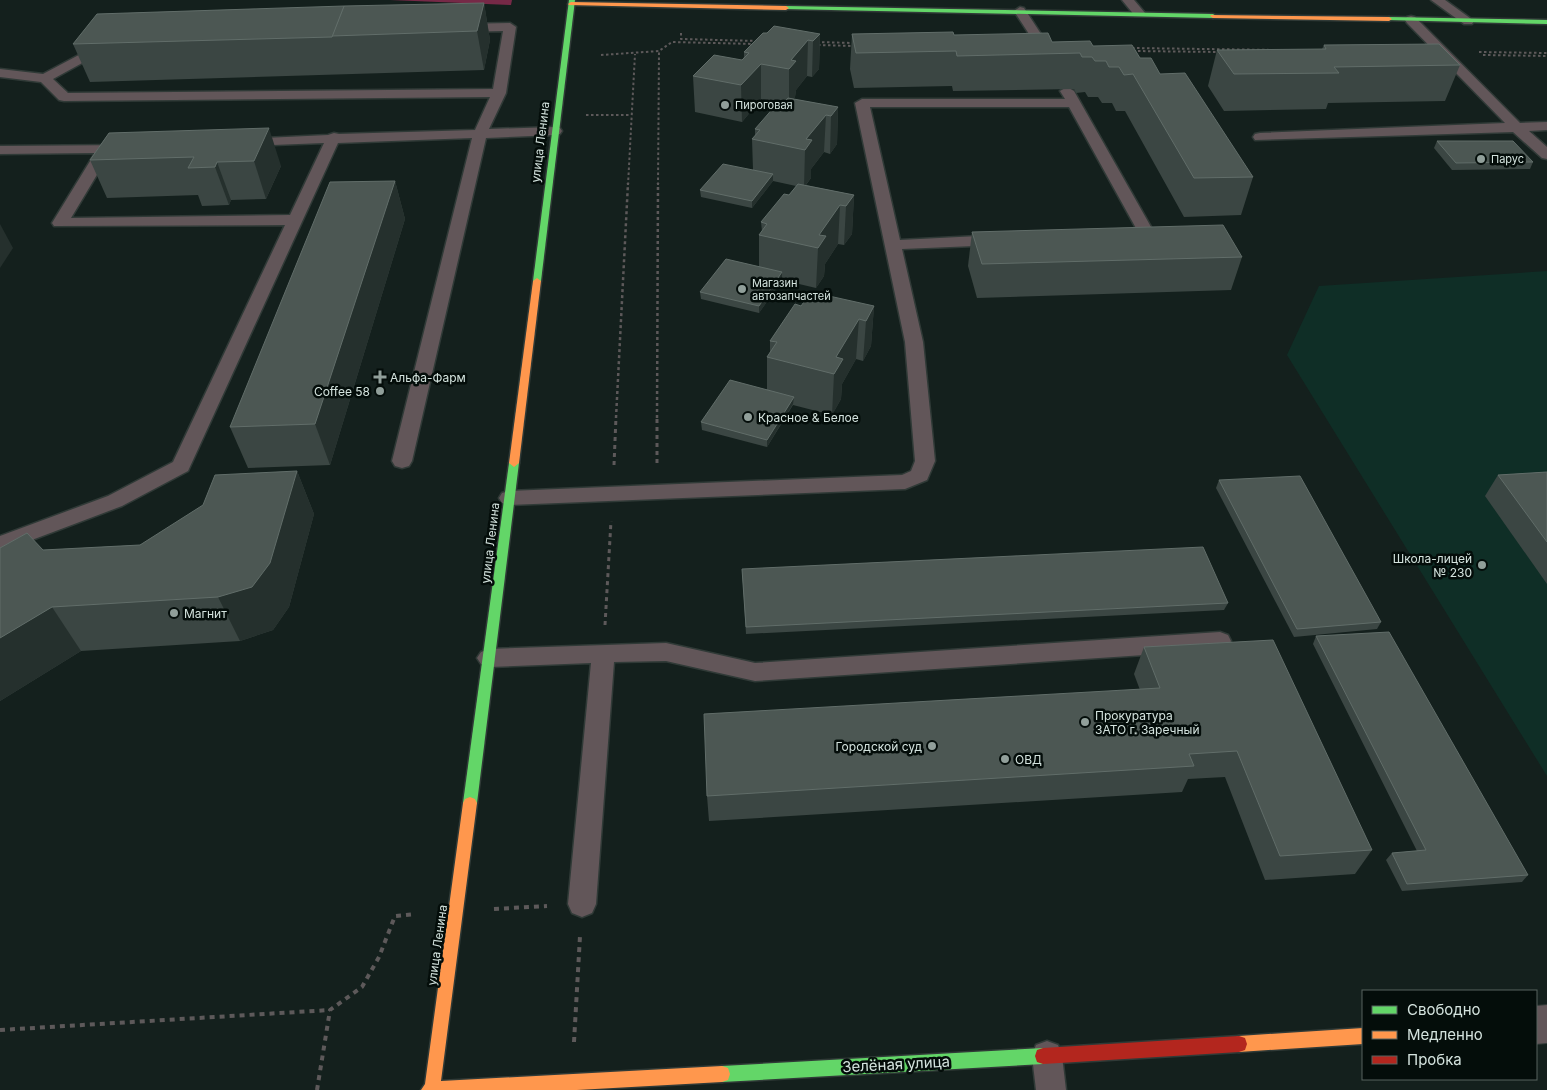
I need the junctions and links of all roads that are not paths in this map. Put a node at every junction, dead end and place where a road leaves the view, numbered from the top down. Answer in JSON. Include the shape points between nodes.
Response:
{"nodes":[{"id":1,"x":1128,"y":0,"type":"edge"},
{"id":2,"x":1437,"y":0,"type":"edge"},
{"id":3,"x":572,"y":2,"type":"edge"},
{"id":4,"x":1020,"y":11,"type":"junction"},
{"id":5,"x":1139,"y":13,"type":"junction"},
{"id":6,"x":1411,"y":20,"type":"junction"},
{"id":7,"x":1468,"y":21,"type":"junction"},
{"id":8,"x":1547,"y":22,"type":"edge"},
{"id":9,"x":1055,"y":68,"type":"edge"},
{"id":10,"x":0,"y":73,"type":"edge"},
{"id":11,"x":45,"y":78,"type":"junction"},
{"id":12,"x":499,"y":92,"type":"junction"},
{"id":13,"x":1547,"y":126,"type":"edge"},
{"id":14,"x":1516,"y":127,"type":"junction"},
{"id":15,"x":556,"y":131,"type":"junction"},
{"id":16,"x":480,"y":133,"type":"junction"},
{"id":17,"x":334,"y":137,"type":"junction"},
{"id":18,"x":1260,"y":137,"type":"dead end"},
{"id":19,"x":235,"y":142,"type":"edge"},
{"id":20,"x":135,"y":148,"type":"edge"},
{"id":21,"x":105,"y":149,"type":"junction"},
{"id":22,"x":0,"y":150,"type":"edge"},
{"id":23,"x":1547,"y":154,"type":"edge"},
{"id":24,"x":294,"y":220,"type":"junction"},
{"id":25,"x":1108,"y":236,"type":"edge"},
{"id":26,"x":1010,"y":240,"type":"edge"},
{"id":27,"x":892,"y":245,"type":"junction"},
{"id":28,"x":402,"y":461,"type":"dead end"},
{"id":29,"x":509,"y":498,"type":"junction"},
{"id":30,"x":0,"y":544,"type":"edge"},
{"id":31,"x":1220,"y":641,"type":"edge"},
{"id":32,"x":603,"y":653,"type":"junction"},
{"id":33,"x":489,"y":658,"type":"junction"},
{"id":34,"x":582,"y":904,"type":"dead end"},
{"id":35,"x":1362,"y":1036,"type":"edge"},
{"id":36,"x":1047,"y":1056,"type":"junction"},
{"id":37,"x":431,"y":1090,"type":"edge"},
{"id":38,"x":1051,"y":1090,"type":"edge"}],
"edges":[{"from":1,"to":5,"type":"lane"},
{"from":2,"to":7,"type":"lane"},
{"from":3,"to":4,"type":"main road"},
{"from":3,"to":15,"type":"main road","name":"улица Ленина"},
{"from":4,"to":5,"type":"main road"},
{"from":4,"to":9,"type":"lane","via":[[1046,48]]},
{"from":5,"to":6,"type":"main road"},
{"from":6,"to":7,"type":"main road"},
{"from":6,"to":14,"type":"lane"},
{"from":7,"to":8,"type":"main road"},
{"from":10,"to":11,"type":"lane"},
{"from":11,"to":12,"type":"lane","via":[[64,97]]},
{"from":11,"to":12,"type":"lane","via":[[124,35],[510,27]]},
{"from":12,"to":16,"type":"lane"},
{"from":13,"to":14,"type":"lane"},
{"from":14,"to":18,"type":"lane"},
{"from":14,"to":23,"type":"lane"},
{"from":15,"to":16,"type":"lane"},
{"from":15,"to":29,"type":"main road","name":"улица Ленина"},
{"from":16,"to":17,"type":"lane"},
{"from":16,"to":28,"type":"lane"},
{"from":17,"to":19,"type":"lane"},
{"from":17,"to":24,"type":"lane"},
{"from":20,"to":21,"type":"lane"},
{"from":21,"to":22,"type":"lane"},
{"from":21,"to":24,"type":"lane","via":[[60,223]]},
{"from":24,"to":30,"type":"lane","via":[[181,466],[116,501]]},
{"from":25,"to":27,"type":"lane","via":[[1147,234],[1069,96],[862,103]]},
{"from":26,"to":27,"type":"lane"},
{"from":27,"to":29,"type":"lane","via":[[914,342],[925,461],[920,475],[905,482]]},
{"from":29,"to":33,"type":"main road","name":"улица Ленина"},
{"from":31,"to":32,"type":"lane","via":[[755,672],[666,652]]},
{"from":32,"to":33,"type":"lane"},
{"from":32,"to":34,"type":"lane"},
{"from":33,"to":37,"type":"main road","name":"улица Ленина"},
{"from":35,"to":36,"type":"main road","name":"Зелёная улица"},
{"from":36,"to":37,"type":"main road","name":"Зелёная улица"},
{"from":36,"to":38,"type":"lane"}]}
